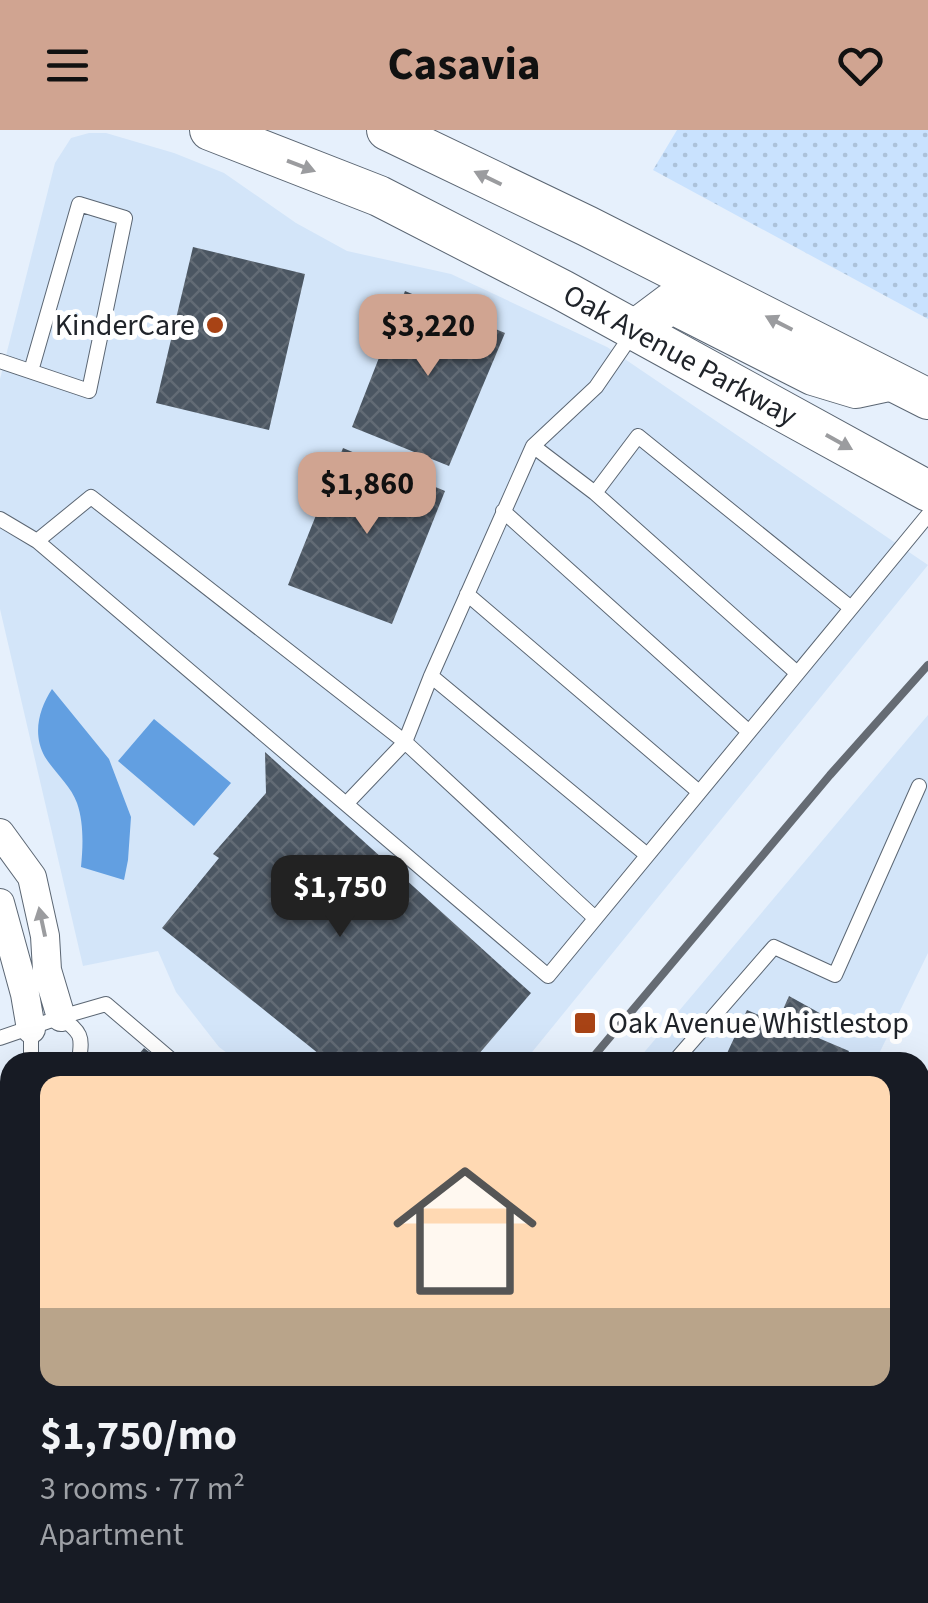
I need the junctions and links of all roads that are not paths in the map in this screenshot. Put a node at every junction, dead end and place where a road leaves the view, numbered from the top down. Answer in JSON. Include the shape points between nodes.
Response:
{"nodes":[{"id":1,"x":210,"y":130,"type":"edge"},
{"id":2,"x":387,"y":130,"type":"edge"},
{"id":3,"x":635,"y":330,"type":"junction"},
{"id":4,"x":0,"y":360,"type":"edge"},
{"id":5,"x":31,"y":371,"type":"junction"},
{"id":6,"x":892,"y":380,"type":"junction"},
{"id":7,"x":928,"y":399,"type":"edge"},
{"id":8,"x":533,"y":446,"type":"junction"},
{"id":9,"x":928,"y":490,"type":"edge"},
{"id":10,"x":595,"y":493,"type":"junction"},
{"id":11,"x":503,"y":511,"type":"junction"},
{"id":12,"x":928,"y":515,"type":"edge"},
{"id":13,"x":0,"y":520,"type":"edge"},
{"id":14,"x":37,"y":542,"type":"junction"},
{"id":15,"x":466,"y":594,"type":"junction"},
{"id":16,"x":851,"y":608,"type":"junction"},
{"id":17,"x":797,"y":674,"type":"junction"},
{"id":18,"x":431,"y":676,"type":"junction"},
{"id":19,"x":749,"y":732,"type":"junction"},
{"id":20,"x":405,"y":742,"type":"junction"},
{"id":21,"x":919,"y":786,"type":"dead end"},
{"id":22,"x":700,"y":792,"type":"junction"},
{"id":23,"x":346,"y":804,"type":"junction"},
{"id":24,"x":0,"y":833,"type":"edge"},
{"id":25,"x":647,"y":855,"type":"junction"},
{"id":26,"x":0,"y":903,"type":"edge"},
{"id":27,"x":595,"y":918,"type":"junction"},
{"id":28,"x":61,"y":1018,"type":"junction"},
{"id":29,"x":31,"y":1029,"type":"junction"},
{"id":30,"x":0,"y":1038,"type":"edge"},
{"id":31,"x":31,"y":1052,"type":"edge"},
{"id":32,"x":81,"y":1052,"type":"edge"},
{"id":33,"x":162,"y":1052,"type":"edge"},
{"id":34,"x":683,"y":1052,"type":"edge"}],
"edges":[{"from":1,"to":3,"type":"main road","name":"Oak Avenue Parkway","one_way":true,"via":[[379,196]]},
{"from":6,"to":2,"type":"main road","one_way":true},
{"from":3,"to":6,"type":"main road","via":[[671,304],[813,375],[856,388]]},
{"from":3,"to":8,"type":"lane","via":[[596,387]]},
{"from":3,"to":9,"type":"main road","name":"Oak Avenue Parkway","one_way":true},
{"from":4,"to":5,"type":"lane"},
{"from":5,"to":5,"type":"lane","via":[[88,391],[125,218],[79,204]]},
{"from":6,"to":7,"type":"main road"},
{"from":8,"to":10,"type":"lane"},
{"from":8,"to":11,"type":"lane"},
{"from":10,"to":16,"type":"lane","via":[[638,436]]},
{"from":10,"to":17,"type":"lane"},
{"from":11,"to":15,"type":"lane"},
{"from":11,"to":19,"type":"lane"},
{"from":12,"to":16,"type":"lane"},
{"from":13,"to":14,"type":"lane"},
{"from":14,"to":20,"type":"lane","via":[[91,497]]},
{"from":14,"to":23,"type":"lane"},
{"from":15,"to":18,"type":"lane"},
{"from":15,"to":22,"type":"lane"},
{"from":16,"to":17,"type":"lane"},
{"from":17,"to":19,"type":"lane"},
{"from":18,"to":20,"type":"lane"},
{"from":18,"to":25,"type":"lane"},
{"from":19,"to":22,"type":"lane"},
{"from":20,"to":23,"type":"lane"},
{"from":20,"to":27,"type":"lane"},
{"from":21,"to":34,"type":"lane","via":[[835,975],[774,946]]},
{"from":22,"to":25,"type":"lane"},
{"from":23,"to":27,"type":"lane","via":[[548,976]]},
{"from":28,"to":24,"type":"street","one_way":true,"via":[[32,876]]},
{"from":25,"to":27,"type":"lane"},
{"from":26,"to":29,"type":"street"},
{"from":28,"to":29,"type":"lane"},
{"from":28,"to":32,"type":"lane","via":[[79,1031]]},
{"from":28,"to":33,"type":"lane","via":[[106,1004]]},
{"from":29,"to":30,"type":"lane"},
{"from":29,"to":31,"type":"lane"}]}
